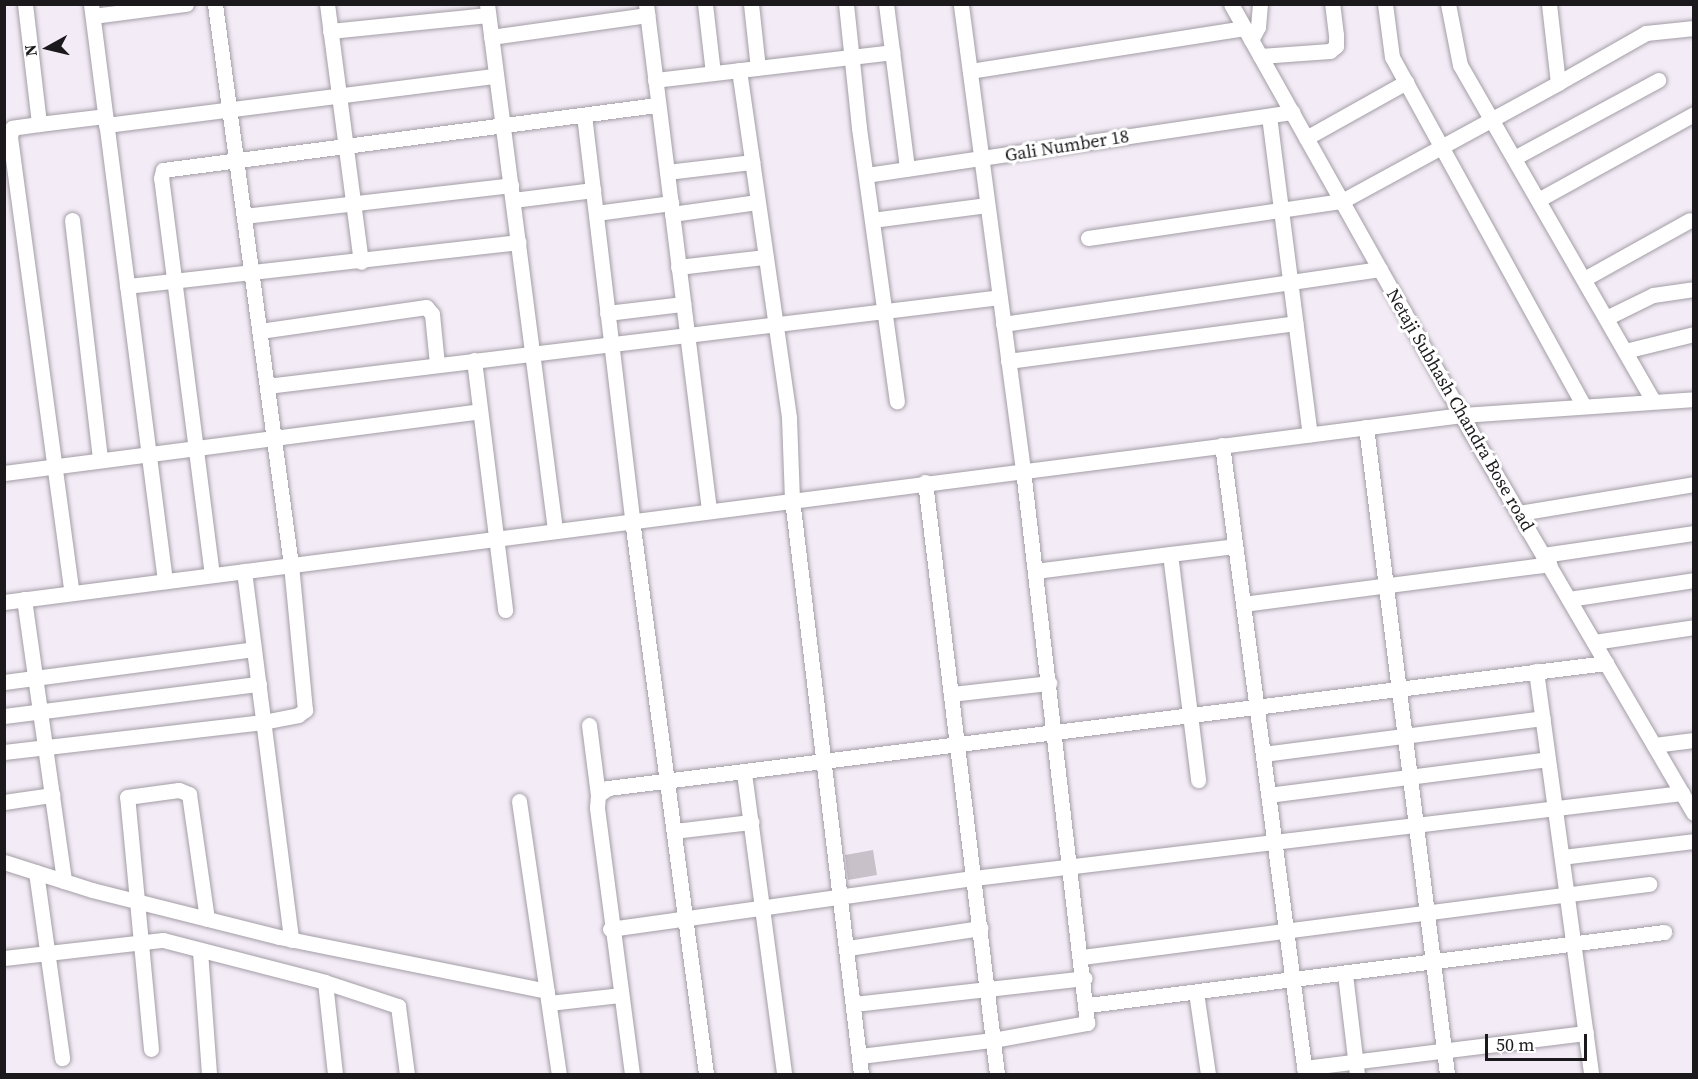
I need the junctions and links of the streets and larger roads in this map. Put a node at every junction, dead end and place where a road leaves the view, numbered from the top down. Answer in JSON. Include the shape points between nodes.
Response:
{"nodes":[{"id":1,"x":25,"y":4,"type":"edge"},
{"id":2,"x":186,"y":4,"type":"edge"},
{"id":3,"x":215,"y":4,"type":"edge"},
{"id":4,"x":327,"y":4,"type":"edge"},
{"id":5,"x":705,"y":4,"type":"edge"},
{"id":6,"x":751,"y":4,"type":"edge"},
{"id":7,"x":846,"y":4,"type":"edge"},
{"id":8,"x":886,"y":4,"type":"edge"},
{"id":9,"x":961,"y":4,"type":"edge"},
{"id":10,"x":1231,"y":4,"type":"edge"},
{"id":11,"x":1260,"y":4,"type":"edge"},
{"id":12,"x":1332,"y":4,"type":"edge"},
{"id":13,"x":1385,"y":4,"type":"edge"},
{"id":14,"x":1448,"y":4,"type":"edge"},
{"id":15,"x":1549,"y":4,"type":"edge"},
{"id":16,"x":92,"y":10,"type":"edge"},
{"id":17,"x":488,"y":10,"type":"edge"},
{"id":18,"x":647,"y":10,"type":"edge"},
{"id":19,"x":1694,"y":27,"type":"edge"},
{"id":20,"x":330,"y":31,"type":"junction"},
{"id":21,"x":1248,"y":34,"type":"junction"},
{"id":22,"x":491,"y":37,"type":"junction"},
{"id":23,"x":892,"y":52,"type":"junction"},
{"id":24,"x":1260,"y":56,"type":"junction"},
{"id":25,"x":853,"y":57,"type":"junction"},
{"id":26,"x":758,"y":68,"type":"junction"},
{"id":27,"x":739,"y":70,"type":"junction"},
{"id":28,"x":969,"y":71,"type":"junction"},
{"id":29,"x":713,"y":73,"type":"junction"},
{"id":30,"x":496,"y":76,"type":"junction"},
{"id":31,"x":656,"y":80,"type":"junction"},
{"id":32,"x":1658,"y":81,"type":"dead end"},
{"id":33,"x":1406,"y":82,"type":"junction"},
{"id":34,"x":1558,"y":83,"type":"junction"},
{"id":35,"x":338,"y":97,"type":"junction"},
{"id":36,"x":658,"y":105,"type":"junction"},
{"id":37,"x":230,"y":112,"type":"junction"},
{"id":38,"x":1292,"y":112,"type":"junction"},
{"id":39,"x":1694,"y":114,"type":"edge"},
{"id":40,"x":584,"y":116,"type":"junction"},
{"id":41,"x":1269,"y":116,"type":"junction"},
{"id":42,"x":1492,"y":119,"type":"junction"},
{"id":43,"x":106,"y":121,"type":"junction"},
{"id":44,"x":39,"y":124,"type":"junction"},
{"id":45,"x":503,"y":128,"type":"junction"},
{"id":46,"x":1306,"y":138,"type":"junction"},
{"id":47,"x":1441,"y":147,"type":"junction"},
{"id":48,"x":344,"y":148,"type":"junction"},
{"id":49,"x":1514,"y":158,"type":"junction"},
{"id":50,"x":981,"y":159,"type":"junction"},
{"id":51,"x":237,"y":162,"type":"junction"},
{"id":52,"x":752,"y":162,"type":"junction"},
{"id":53,"x":906,"y":169,"type":"junction"},
{"id":54,"x":667,"y":172,"type":"junction"},
{"id":55,"x":866,"y":175,"type":"junction"},
{"id":56,"x":593,"y":190,"type":"junction"},
{"id":57,"x":512,"y":193,"type":"junction"},
{"id":58,"x":11,"y":200,"type":"edge"},
{"id":59,"x":1538,"y":200,"type":"junction"},
{"id":60,"x":1342,"y":201,"type":"junction"},
{"id":61,"x":757,"y":202,"type":"junction"},
{"id":62,"x":353,"y":205,"type":"junction"},
{"id":63,"x":987,"y":205,"type":"junction"},
{"id":64,"x":671,"y":208,"type":"junction"},
{"id":65,"x":1281,"y":211,"type":"junction"},
{"id":66,"x":596,"y":213,"type":"junction"},
{"id":67,"x":244,"y":216,"type":"junction"},
{"id":68,"x":72,"y":220,"type":"dead end"},
{"id":69,"x":872,"y":220,"type":"junction"},
{"id":70,"x":1690,"y":220,"type":"dead end"},
{"id":71,"x":1088,"y":238,"type":"dead end"},
{"id":72,"x":519,"y":242,"type":"junction"},
{"id":73,"x":765,"y":257,"type":"junction"},
{"id":74,"x":361,"y":262,"type":"junction"},
{"id":75,"x":678,"y":267,"type":"junction"},
{"id":76,"x":1380,"y":269,"type":"junction"},
{"id":77,"x":252,"y":274,"type":"junction"},
{"id":78,"x":1290,"y":279,"type":"junction"},
{"id":79,"x":1584,"y":279,"type":"junction"},
{"id":80,"x":174,"y":281,"type":"junction"},
{"id":81,"x":127,"y":286,"type":"junction"},
{"id":82,"x":1694,"y":289,"type":"edge"},
{"id":83,"x":1000,"y":297,"type":"junction"},
{"id":84,"x":683,"y":304,"type":"junction"},
{"id":85,"x":885,"y":311,"type":"junction"},
{"id":86,"x":607,"y":313,"type":"junction"},
{"id":87,"x":1606,"y":318,"type":"junction"},
{"id":88,"x":776,"y":321,"type":"junction"},
{"id":89,"x":1296,"y":323,"type":"junction"},
{"id":90,"x":1003,"y":324,"type":"junction"},
{"id":91,"x":260,"y":331,"type":"junction"},
{"id":92,"x":687,"y":334,"type":"junction"},
{"id":93,"x":1694,"y":334,"type":"edge"},
{"id":94,"x":611,"y":342,"type":"junction"},
{"id":95,"x":1625,"y":351,"type":"junction"},
{"id":96,"x":534,"y":352,"type":"junction"},
{"id":97,"x":474,"y":360,"type":"junction"},
{"id":98,"x":1008,"y":361,"type":"junction"},
{"id":99,"x":437,"y":364,"type":"junction"},
{"id":100,"x":267,"y":386,"type":"junction"},
{"id":101,"x":1694,"y":399,"type":"edge"},
{"id":102,"x":897,"y":401,"type":"dead end"},
{"id":103,"x":1653,"y":401,"type":"junction"},
{"id":104,"x":1583,"y":404,"type":"junction"},
{"id":105,"x":480,"y":411,"type":"junction"},
{"id":106,"x":1462,"y":415,"type":"junction"},
{"id":107,"x":1366,"y":427,"type":"junction"},
{"id":108,"x":1311,"y":434,"type":"junction"},
{"id":109,"x":274,"y":437,"type":"junction"},
{"id":110,"x":1222,"y":445,"type":"junction"},
{"id":111,"x":196,"y":447,"type":"junction"},
{"id":112,"x":148,"y":453,"type":"junction"},
{"id":113,"x":100,"y":459,"type":"junction"},
{"id":114,"x":54,"y":465,"type":"junction"},
{"id":115,"x":1023,"y":470,"type":"junction"},
{"id":116,"x":4,"y":472,"type":"edge"},
{"id":117,"x":925,"y":482,"type":"junction"},
{"id":118,"x":1694,"y":484,"type":"edge"},
{"id":119,"x":792,"y":499,"type":"junction"},
{"id":120,"x":708,"y":510,"type":"junction"},
{"id":121,"x":1518,"y":513,"type":"junction"},
{"id":122,"x":632,"y":520,"type":"junction"},
{"id":123,"x":555,"y":530,"type":"junction"},
{"id":124,"x":1694,"y":533,"type":"edge"},
{"id":125,"x":496,"y":538,"type":"junction"},
{"id":126,"x":1235,"y":546,"type":"junction"},
{"id":127,"x":1170,"y":554,"type":"junction"},
{"id":128,"x":1546,"y":560,"type":"junction"},
{"id":129,"x":291,"y":565,"type":"junction"},
{"id":130,"x":244,"y":571,"type":"junction"},
{"id":131,"x":1035,"y":571,"type":"junction"},
{"id":132,"x":212,"y":575,"type":"junction"},
{"id":133,"x":1694,"y":580,"type":"edge"},
{"id":134,"x":165,"y":581,"type":"junction"},
{"id":135,"x":1386,"y":585,"type":"junction"},
{"id":136,"x":72,"y":593,"type":"junction"},
{"id":137,"x":24,"y":599,"type":"junction"},
{"id":138,"x":1569,"y":599,"type":"junction"},
{"id":139,"x":4,"y":602,"type":"edge"},
{"id":140,"x":1243,"y":604,"type":"junction"},
{"id":141,"x":505,"y":610,"type":"dead end"},
{"id":142,"x":1694,"y":627,"type":"edge"},
{"id":143,"x":1594,"y":642,"type":"junction"},
{"id":144,"x":254,"y":649,"type":"junction"},
{"id":145,"x":1606,"y":663,"type":"junction"},
{"id":146,"x":1536,"y":671,"type":"junction"},
{"id":147,"x":35,"y":678,"type":"junction"},
{"id":148,"x":4,"y":682,"type":"edge"},
{"id":149,"x":1049,"y":683,"type":"junction"},
{"id":150,"x":258,"y":684,"type":"junction"},
{"id":151,"x":1400,"y":688,"type":"junction"},
{"id":152,"x":951,"y":694,"type":"junction"},
{"id":153,"x":1256,"y":706,"type":"junction"},
{"id":154,"x":40,"y":711,"type":"junction"},
{"id":155,"x":1189,"y":715,"type":"junction"},
{"id":156,"x":4,"y":716,"type":"edge"},
{"id":157,"x":1543,"y":718,"type":"junction"},
{"id":158,"x":263,"y":722,"type":"junction"},
{"id":159,"x":589,"y":725,"type":"dead end"},
{"id":160,"x":1055,"y":732,"type":"junction"},
{"id":161,"x":1406,"y":735,"type":"junction"},
{"id":162,"x":1694,"y":740,"type":"edge"},
{"id":163,"x":958,"y":744,"type":"junction"},
{"id":164,"x":1654,"y":745,"type":"junction"},
{"id":165,"x":45,"y":746,"type":"junction"},
{"id":166,"x":4,"y":752,"type":"edge"},
{"id":167,"x":1263,"y":754,"type":"junction"},
{"id":168,"x":1548,"y":759,"type":"junction"},
{"id":169,"x":825,"y":761,"type":"junction"},
{"id":170,"x":744,"y":773,"type":"junction"},
{"id":171,"x":1411,"y":778,"type":"junction"},
{"id":172,"x":667,"y":780,"type":"junction"},
{"id":173,"x":1198,"y":780,"type":"dead end"},
{"id":174,"x":1685,"y":789,"type":"edge"},
{"id":175,"x":52,"y":795,"type":"junction"},
{"id":176,"x":598,"y":795,"type":"junction"},
{"id":177,"x":1268,"y":795,"type":"junction"},
{"id":178,"x":519,"y":801,"type":"dead end"},
{"id":179,"x":4,"y":802,"type":"edge"},
{"id":180,"x":1555,"y":809,"type":"junction"},
{"id":181,"x":1694,"y":813,"type":"edge"},
{"id":182,"x":752,"y":822,"type":"junction"},
{"id":183,"x":1417,"y":824,"type":"junction"},
{"id":184,"x":674,"y":831,"type":"junction"},
{"id":185,"x":1694,"y":841,"type":"edge"},
{"id":186,"x":1274,"y":842,"type":"junction"},
{"id":187,"x":1562,"y":857,"type":"junction"},
{"id":188,"x":4,"y":862,"type":"edge"},
{"id":189,"x":1071,"y":869,"type":"junction"},
{"id":190,"x":36,"y":872,"type":"junction"},
{"id":191,"x":974,"y":878,"type":"junction"},
{"id":192,"x":64,"y":881,"type":"junction"},
{"id":193,"x":1649,"y":884,"type":"dead end"},
{"id":194,"x":1567,"y":895,"type":"junction"},
{"id":195,"x":840,"y":898,"type":"junction"},
{"id":196,"x":136,"y":899,"type":"junction"},
{"id":197,"x":764,"y":909,"type":"junction"},
{"id":198,"x":1428,"y":914,"type":"junction"},
{"id":199,"x":207,"y":919,"type":"junction"},
{"id":200,"x":686,"y":920,"type":"junction"},
{"id":201,"x":980,"y":928,"type":"junction"},
{"id":202,"x":610,"y":929,"type":"junction"},
{"id":203,"x":1286,"y":930,"type":"junction"},
{"id":204,"x":1664,"y":932,"type":"dead end"},
{"id":205,"x":291,"y":940,"type":"junction"},
{"id":206,"x":138,"y":941,"type":"junction"},
{"id":207,"x":1572,"y":944,"type":"junction"},
{"id":208,"x":848,"y":948,"type":"junction"},
{"id":209,"x":200,"y":951,"type":"junction"},
{"id":210,"x":48,"y":953,"type":"junction"},
{"id":211,"x":1082,"y":957,"type":"junction"},
{"id":212,"x":4,"y":958,"type":"edge"},
{"id":213,"x":1434,"y":963,"type":"junction"},
{"id":214,"x":1345,"y":974,"type":"junction"},
{"id":215,"x":1085,"y":978,"type":"junction"},
{"id":216,"x":1293,"y":980,"type":"junction"},
{"id":217,"x":325,"y":982,"type":"junction"},
{"id":218,"x":987,"y":988,"type":"junction"},
{"id":219,"x":1196,"y":992,"type":"junction"},
{"id":220,"x":620,"y":995,"type":"junction"},
{"id":221,"x":548,"y":997,"type":"junction"},
{"id":222,"x":854,"y":1004,"type":"junction"},
{"id":223,"x":1088,"y":1005,"type":"junction"},
{"id":224,"x":1586,"y":1034,"type":"junction"},
{"id":225,"x":993,"y":1040,"type":"junction"},
{"id":226,"x":151,"y":1049,"type":"dead end"},
{"id":227,"x":1444,"y":1049,"type":"junction"},
{"id":228,"x":860,"y":1056,"type":"junction"},
{"id":229,"x":62,"y":1058,"type":"dead end"},
{"id":230,"x":1356,"y":1067,"type":"edge"},
{"id":231,"x":1305,"y":1071,"type":"edge"},
{"id":232,"x":209,"y":1074,"type":"edge"},
{"id":233,"x":335,"y":1074,"type":"edge"},
{"id":234,"x":407,"y":1074,"type":"edge"},
{"id":235,"x":559,"y":1074,"type":"edge"},
{"id":236,"x":632,"y":1074,"type":"edge"},
{"id":237,"x":706,"y":1074,"type":"edge"},
{"id":238,"x":784,"y":1074,"type":"edge"},
{"id":239,"x":861,"y":1074,"type":"edge"},
{"id":240,"x":998,"y":1074,"type":"edge"},
{"id":241,"x":1208,"y":1074,"type":"edge"},
{"id":242,"x":1447,"y":1074,"type":"edge"},
{"id":243,"x":1591,"y":1074,"type":"edge"}],
"edges":[{"from":1,"to":44,"type":"street"},
{"from":2,"to":16,"type":"street"},
{"from":3,"to":37,"type":"street"},
{"from":4,"to":20,"type":"street"},
{"from":5,"to":29,"type":"street"},
{"from":6,"to":26,"type":"street"},
{"from":7,"to":25,"type":"street"},
{"from":8,"to":23,"type":"street"},
{"from":9,"to":28,"type":"street"},
{"from":10,"to":21,"type":"street","name":"Netaji Subhash Chandra Bose road"},
{"from":11,"to":21,"type":"street","via":[[1258,27]]},
{"from":12,"to":24,"type":"street","via":[[1336,46],[1330,51]]},
{"from":13,"to":33,"type":"street","via":[[1392,57]]},
{"from":14,"to":42,"type":"street","via":[[1454,52]]},
{"from":15,"to":34,"type":"street"},
{"from":16,"to":43,"type":"street"},
{"from":17,"to":20,"type":"street"},
{"from":17,"to":22,"type":"street"},
{"from":18,"to":22,"type":"street"},
{"from":18,"to":31,"type":"street"},
{"from":19,"to":34,"type":"street","via":[[1646,33]]},
{"from":20,"to":35,"type":"street"},
{"from":21,"to":24,"type":"street","name":"Netaji Subhash Chandra Bose road"},
{"from":21,"to":28,"type":"street"},
{"from":22,"to":30,"type":"street"},
{"from":23,"to":25,"type":"street"},
{"from":23,"to":53,"type":"street"},
{"from":24,"to":38,"type":"street","name":"Netaji Subhash Chandra Bose road"},
{"from":25,"to":26,"type":"street"},
{"from":25,"to":55,"type":"street"},
{"from":26,"to":27,"type":"street"},
{"from":27,"to":29,"type":"street"},
{"from":27,"to":52,"type":"street"},
{"from":28,"to":50,"type":"street"},
{"from":29,"to":31,"type":"street"},
{"from":30,"to":35,"type":"street"},
{"from":30,"to":45,"type":"street"},
{"from":31,"to":36,"type":"street"},
{"from":32,"to":49,"type":"street"},
{"from":33,"to":46,"type":"street"},
{"from":33,"to":47,"type":"street"},
{"from":34,"to":42,"type":"street"},
{"from":35,"to":37,"type":"street"},
{"from":35,"to":48,"type":"street"},
{"from":36,"to":40,"type":"street"},
{"from":36,"to":54,"type":"street"},
{"from":37,"to":43,"type":"street"},
{"from":37,"to":51,"type":"street"},
{"from":38,"to":41,"type":"street","name":"Gali Number 18"},
{"from":38,"to":46,"type":"street","name":"Netaji Subhash Chandra Bose road"},
{"from":39,"to":59,"type":"street"},
{"from":40,"to":45,"type":"street"},
{"from":40,"to":56,"type":"street"},
{"from":41,"to":50,"type":"street","name":"Gali Number 18"},
{"from":41,"to":65,"type":"street"},
{"from":42,"to":47,"type":"street"},
{"from":42,"to":49,"type":"street"},
{"from":43,"to":44,"type":"street"},
{"from":43,"to":81,"type":"street"},
{"from":44,"to":58,"type":"street","via":[[16,127],[10,132]]},
{"from":45,"to":48,"type":"street"},
{"from":45,"to":57,"type":"street"},
{"from":46,"to":60,"type":"street","name":"Netaji Subhash Chandra Bose road"},
{"from":47,"to":60,"type":"street"},
{"from":47,"to":104,"type":"street"},
{"from":48,"to":51,"type":"street"},
{"from":48,"to":62,"type":"street"},
{"from":49,"to":59,"type":"street"},
{"from":50,"to":53,"type":"street","name":"Gali Number 18"},
{"from":50,"to":63,"type":"street"},
{"from":51,"to":67,"type":"street"},
{"from":51,"to":80,"type":"street","via":[[167,169],[161,173]]},
{"from":52,"to":54,"type":"street"},
{"from":52,"to":61,"type":"street"},
{"from":53,"to":55,"type":"street","name":"Gali Number 18"},
{"from":54,"to":64,"type":"street"},
{"from":55,"to":69,"type":"street"},
{"from":56,"to":57,"type":"street"},
{"from":56,"to":66,"type":"street"},
{"from":57,"to":62,"type":"street"},
{"from":57,"to":72,"type":"street"},
{"from":58,"to":114,"type":"street"},
{"from":59,"to":79,"type":"street"},
{"from":60,"to":65,"type":"street"},
{"from":60,"to":76,"type":"street","name":"Netaji Subhash Chandra Bose road"},
{"from":61,"to":64,"type":"street"},
{"from":61,"to":73,"type":"street"},
{"from":62,"to":67,"type":"street"},
{"from":62,"to":74,"type":"street"},
{"from":63,"to":69,"type":"street"},
{"from":63,"to":83,"type":"street"},
{"from":64,"to":66,"type":"street"},
{"from":64,"to":75,"type":"street"},
{"from":65,"to":71,"type":"street"},
{"from":65,"to":78,"type":"street"},
{"from":66,"to":86,"type":"street"},
{"from":67,"to":77,"type":"street"},
{"from":68,"to":113,"type":"street"},
{"from":69,"to":85,"type":"street"},
{"from":70,"to":79,"type":"street"},
{"from":72,"to":74,"type":"street"},
{"from":72,"to":96,"type":"street"},
{"from":73,"to":75,"type":"street"},
{"from":73,"to":88,"type":"street"},
{"from":74,"to":77,"type":"street"},
{"from":75,"to":84,"type":"street"},
{"from":76,"to":78,"type":"street"},
{"from":76,"to":106,"type":"street","name":"Netaji Subhash Chandra Bose road"},
{"from":77,"to":80,"type":"street"},
{"from":77,"to":91,"type":"street"},
{"from":78,"to":89,"type":"street"},
{"from":78,"to":90,"type":"street"},
{"from":79,"to":87,"type":"street"},
{"from":80,"to":81,"type":"street"},
{"from":80,"to":111,"type":"street"},
{"from":81,"to":112,"type":"street"},
{"from":82,"to":87,"type":"street","via":[[1653,295]]},
{"from":83,"to":85,"type":"street"},
{"from":83,"to":90,"type":"street"},
{"from":84,"to":86,"type":"street"},
{"from":84,"to":92,"type":"street"},
{"from":85,"to":88,"type":"street"},
{"from":85,"to":102,"type":"street"},
{"from":86,"to":94,"type":"street"},
{"from":87,"to":95,"type":"street"},
{"from":88,"to":92,"type":"street"},
{"from":88,"to":119,"type":"street","via":[[789,418]]},
{"from":89,"to":98,"type":"street"},
{"from":89,"to":108,"type":"street"},
{"from":90,"to":98,"type":"street"},
{"from":91,"to":99,"type":"street","via":[[426,307],[432,314]]},
{"from":91,"to":100,"type":"street"},
{"from":92,"to":94,"type":"street"},
{"from":92,"to":120,"type":"street"},
{"from":93,"to":95,"type":"street"},
{"from":94,"to":96,"type":"street"},
{"from":94,"to":122,"type":"street"},
{"from":95,"to":103,"type":"street"},
{"from":96,"to":97,"type":"street"},
{"from":96,"to":123,"type":"street"},
{"from":97,"to":99,"type":"street"},
{"from":97,"to":105,"type":"street"},
{"from":98,"to":115,"type":"street"},
{"from":99,"to":100,"type":"street"},
{"from":100,"to":109,"type":"street"},
{"from":101,"to":103,"type":"street"},
{"from":103,"to":104,"type":"street"},
{"from":104,"to":106,"type":"street"},
{"from":105,"to":109,"type":"street"},
{"from":105,"to":125,"type":"street"},
{"from":106,"to":107,"type":"street"},
{"from":106,"to":121,"type":"street","name":"Netaji Subhash Chandra Bose road"},
{"from":107,"to":108,"type":"street"},
{"from":107,"to":135,"type":"street"},
{"from":108,"to":110,"type":"street"},
{"from":109,"to":111,"type":"street"},
{"from":109,"to":129,"type":"street"},
{"from":110,"to":115,"type":"street"},
{"from":110,"to":126,"type":"street"},
{"from":111,"to":112,"type":"street"},
{"from":111,"to":132,"type":"street"},
{"from":112,"to":113,"type":"street"},
{"from":112,"to":134,"type":"street"},
{"from":113,"to":114,"type":"street"},
{"from":114,"to":116,"type":"street"},
{"from":114,"to":136,"type":"street"},
{"from":115,"to":117,"type":"street"},
{"from":115,"to":131,"type":"street"},
{"from":117,"to":119,"type":"street"},
{"from":117,"to":152,"type":"street"},
{"from":118,"to":121,"type":"street"},
{"from":119,"to":120,"type":"street"},
{"from":119,"to":169,"type":"street"},
{"from":120,"to":122,"type":"street"},
{"from":121,"to":128,"type":"street","name":"Netaji Subhash Chandra Bose road"},
{"from":122,"to":123,"type":"street"},
{"from":122,"to":172,"type":"street"},
{"from":123,"to":125,"type":"street"},
{"from":124,"to":128,"type":"street"},
{"from":125,"to":129,"type":"street"},
{"from":125,"to":141,"type":"street"},
{"from":126,"to":127,"type":"street"},
{"from":126,"to":140,"type":"street"},
{"from":127,"to":131,"type":"street"},
{"from":127,"to":155,"type":"street"},
{"from":128,"to":135,"type":"street"},
{"from":128,"to":138,"type":"street","name":"Netaji Subhash Chandra Bose road"},
{"from":129,"to":130,"type":"street"},
{"from":129,"to":158,"type":"street","via":[[307,705],[302,714]]},
{"from":130,"to":132,"type":"street"},
{"from":130,"to":144,"type":"street"},
{"from":131,"to":149,"type":"street"},
{"from":132,"to":134,"type":"street"},
{"from":133,"to":138,"type":"street"},
{"from":134,"to":136,"type":"street"},
{"from":135,"to":140,"type":"street"},
{"from":135,"to":151,"type":"street"},
{"from":136,"to":137,"type":"street"},
{"from":137,"to":139,"type":"street"},
{"from":137,"to":147,"type":"street"},
{"from":138,"to":143,"type":"street","name":"Netaji Subhash Chandra Bose road"},
{"from":140,"to":153,"type":"street"},
{"from":142,"to":143,"type":"street"},
{"from":143,"to":145,"type":"street","name":"Netaji Subhash Chandra Bose road"},
{"from":144,"to":147,"type":"street"},
{"from":144,"to":150,"type":"street"},
{"from":145,"to":146,"type":"street"},
{"from":145,"to":164,"type":"street","name":"Netaji Subhash Chandra Bose road"},
{"from":146,"to":151,"type":"street"},
{"from":146,"to":157,"type":"street"},
{"from":147,"to":148,"type":"street"},
{"from":147,"to":154,"type":"street"},
{"from":149,"to":152,"type":"street"},
{"from":149,"to":160,"type":"street"},
{"from":150,"to":154,"type":"street"},
{"from":150,"to":158,"type":"street"},
{"from":151,"to":153,"type":"street"},
{"from":151,"to":161,"type":"street"},
{"from":152,"to":163,"type":"street"},
{"from":153,"to":155,"type":"street"},
{"from":153,"to":167,"type":"street"},
{"from":154,"to":156,"type":"street"},
{"from":154,"to":165,"type":"street"},
{"from":155,"to":160,"type":"street"},
{"from":155,"to":173,"type":"street"},
{"from":157,"to":161,"type":"street"},
{"from":157,"to":168,"type":"street"},
{"from":158,"to":165,"type":"street"},
{"from":158,"to":205,"type":"street"},
{"from":159,"to":176,"type":"street"},
{"from":160,"to":163,"type":"street"},
{"from":160,"to":189,"type":"street"},
{"from":161,"to":167,"type":"street"},
{"from":161,"to":171,"type":"street"},
{"from":162,"to":164,"type":"street"},
{"from":163,"to":169,"type":"street"},
{"from":163,"to":191,"type":"street"},
{"from":164,"to":174,"type":"street","name":"Netaji Subhash Chandra Bose road"},
{"from":165,"to":166,"type":"street"},
{"from":165,"to":175,"type":"street"},
{"from":167,"to":177,"type":"street"},
{"from":168,"to":171,"type":"street"},
{"from":168,"to":180,"type":"street"},
{"from":169,"to":170,"type":"street"},
{"from":169,"to":195,"type":"street"},
{"from":170,"to":172,"type":"street"},
{"from":170,"to":182,"type":"street"},
{"from":171,"to":177,"type":"street"},
{"from":171,"to":183,"type":"street"},
{"from":172,"to":176,"type":"street","via":[[608,788]]},
{"from":172,"to":184,"type":"street"},
{"from":174,"to":180,"type":"street"},
{"from":174,"to":181,"type":"street","name":"Netaji Subhash Chandra Bose road"},
{"from":175,"to":179,"type":"street"},
{"from":175,"to":192,"type":"street"},
{"from":176,"to":202,"type":"street"},
{"from":177,"to":186,"type":"street"},
{"from":178,"to":221,"type":"street"},
{"from":180,"to":183,"type":"street"},
{"from":180,"to":187,"type":"street"},
{"from":182,"to":184,"type":"street"},
{"from":182,"to":197,"type":"street"},
{"from":183,"to":186,"type":"street"},
{"from":183,"to":198,"type":"street"},
{"from":184,"to":200,"type":"street"},
{"from":185,"to":187,"type":"street"},
{"from":186,"to":189,"type":"street"},
{"from":186,"to":203,"type":"street"},
{"from":187,"to":194,"type":"street"},
{"from":188,"to":190,"type":"street"},
{"from":189,"to":191,"type":"street"},
{"from":189,"to":211,"type":"street"},
{"from":190,"to":192,"type":"street"},
{"from":190,"to":210,"type":"street"},
{"from":191,"to":195,"type":"street"},
{"from":191,"to":201,"type":"street"},
{"from":192,"to":196,"type":"street"},
{"from":193,"to":194,"type":"street"},
{"from":194,"to":198,"type":"street"},
{"from":194,"to":207,"type":"street"},
{"from":195,"to":197,"type":"street"},
{"from":195,"to":208,"type":"street"},
{"from":196,"to":199,"type":"street"},
{"from":196,"to":199,"type":"street","via":[[125,799],[184,789],[189,794]]},
{"from":196,"to":206,"type":"street"},
{"from":197,"to":200,"type":"street"},
{"from":197,"to":238,"type":"street"},
{"from":198,"to":203,"type":"street"},
{"from":198,"to":213,"type":"street"},
{"from":199,"to":205,"type":"street"},
{"from":200,"to":202,"type":"street"},
{"from":200,"to":237,"type":"street"},
{"from":201,"to":208,"type":"street"},
{"from":201,"to":218,"type":"street"},
{"from":202,"to":220,"type":"street"},
{"from":203,"to":211,"type":"street"},
{"from":203,"to":216,"type":"street"},
{"from":204,"to":207,"type":"street"},
{"from":205,"to":221,"type":"street"},
{"from":206,"to":209,"type":"street","via":[[163,940]]},
{"from":206,"to":210,"type":"street"},
{"from":206,"to":226,"type":"street"},
{"from":207,"to":213,"type":"street"},
{"from":207,"to":224,"type":"street"},
{"from":208,"to":222,"type":"street"},
{"from":209,"to":217,"type":"street"},
{"from":209,"to":232,"type":"street"},
{"from":210,"to":212,"type":"street"},
{"from":210,"to":229,"type":"street"},
{"from":211,"to":215,"type":"street"},
{"from":213,"to":214,"type":"street"},
{"from":213,"to":227,"type":"street"},
{"from":214,"to":216,"type":"street"},
{"from":214,"to":230,"type":"street"},
{"from":215,"to":218,"type":"street"},
{"from":215,"to":223,"type":"street"},
{"from":216,"to":219,"type":"street"},
{"from":216,"to":231,"type":"street"},
{"from":217,"to":233,"type":"street"},
{"from":217,"to":234,"type":"street","via":[[398,1006]]},
{"from":218,"to":222,"type":"street"},
{"from":218,"to":225,"type":"street"},
{"from":219,"to":223,"type":"street"},
{"from":219,"to":241,"type":"street"},
{"from":220,"to":221,"type":"street"},
{"from":220,"to":236,"type":"street"},
{"from":221,"to":235,"type":"street"},
{"from":222,"to":228,"type":"street"},
{"from":223,"to":225,"type":"street","via":[[1087,1023],[1081,1027]]},
{"from":224,"to":227,"type":"street"},
{"from":224,"to":243,"type":"street"},
{"from":225,"to":228,"type":"street"},
{"from":225,"to":240,"type":"street"},
{"from":227,"to":230,"type":"street"},
{"from":227,"to":242,"type":"street"},
{"from":228,"to":239,"type":"street"},
{"from":230,"to":231,"type":"street"}]}
